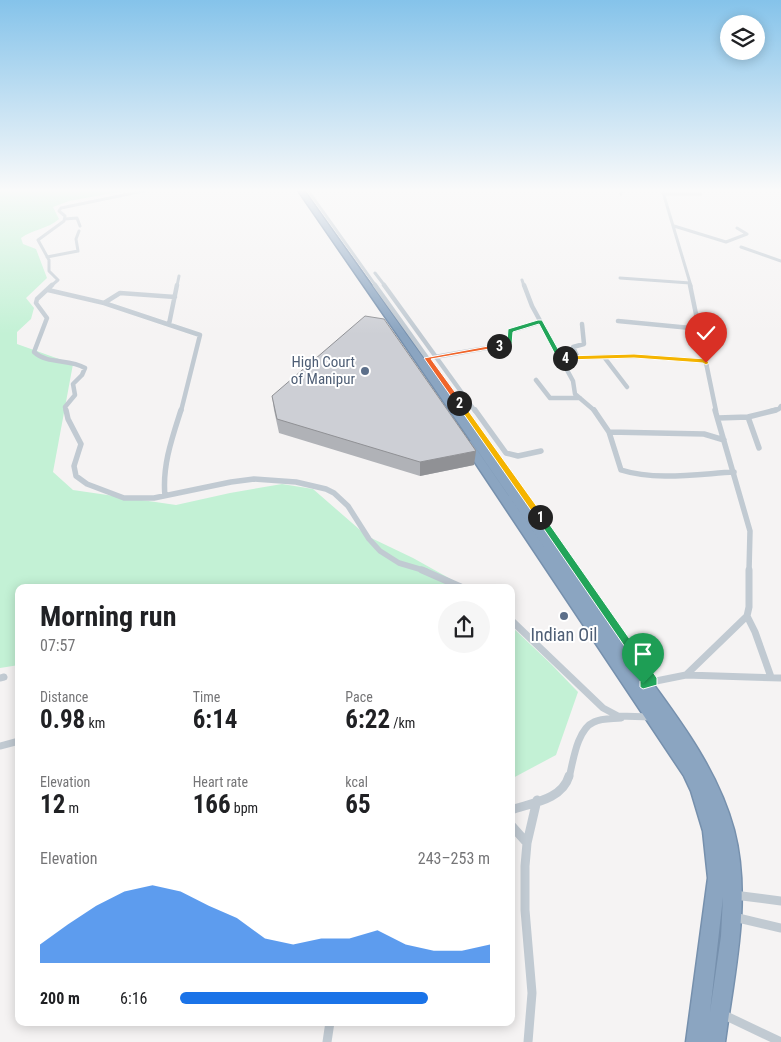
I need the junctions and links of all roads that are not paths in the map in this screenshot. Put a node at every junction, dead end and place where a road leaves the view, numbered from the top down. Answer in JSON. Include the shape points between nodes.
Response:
{"nodes":[{"id":1,"x":41,"y":238,"type":"edge"},
{"id":2,"x":77,"y":238,"type":"edge"},
{"id":3,"x":328,"y":238,"type":"edge"},
{"id":4,"x":334,"y":238,"type":"edge"},
{"id":5,"x":342,"y":238,"type":"edge"},
{"id":6,"x":677,"y":238,"type":"edge"},
{"id":7,"x":713,"y":238,"type":"edge"},
{"id":8,"x":738,"y":238,"type":"edge"},
{"id":9,"x":741,"y":247,"type":"dead end"},
{"id":10,"x":47,"y":257,"type":"junction"},
{"id":11,"x":781,"y":261,"type":"edge"},
{"id":12,"x":375,"y":273,"type":"dead end"},
{"id":13,"x":179,"y":276,"type":"dead end"},
{"id":14,"x":620,"y":278,"type":"dead end"},
{"id":15,"x":522,"y":280,"type":"dead end"},
{"id":16,"x":690,"y":283,"type":"junction"},
{"id":17,"x":48,"y":290,"type":"junction"},
{"id":18,"x":175,"y":297,"type":"junction"},
{"id":19,"x":104,"y":303,"type":"junction"},
{"id":20,"x":618,"y":321,"type":"dead end"},
{"id":21,"x":540,"y":322,"type":"junction"},
{"id":22,"x":169,"y":324,"type":"junction"},
{"id":23,"x":582,"y":324,"type":"dead end"},
{"id":24,"x":700,"y":329,"type":"junction"},
{"id":25,"x":436,"y":357,"type":"junction"},
{"id":26,"x":604,"y":357,"type":"junction"},
{"id":27,"x":428,"y":358,"type":"junction"},
{"id":28,"x":560,"y":358,"type":"junction"},
{"id":29,"x":578,"y":358,"type":"junction"},
{"id":30,"x":706,"y":361,"type":"junction"},
{"id":31,"x":536,"y":380,"type":"dead end"},
{"id":32,"x":627,"y":387,"type":"dead end"},
{"id":33,"x":580,"y":398,"type":"junction"},
{"id":34,"x":780,"y":408,"type":"edge"},
{"id":35,"x":748,"y":417,"type":"junction"},
{"id":36,"x":718,"y":418,"type":"junction"},
{"id":37,"x":609,"y":432,"type":"junction"},
{"id":38,"x":724,"y":440,"type":"junction"},
{"id":39,"x":759,"y":448,"type":"dead end"},
{"id":40,"x":541,"y":451,"type":"dead end"},
{"id":41,"x":734,"y":472,"type":"junction"},
{"id":42,"x":165,"y":496,"type":"junction"},
{"id":43,"x":456,"y":584,"type":"edge"},
{"id":44,"x":747,"y":616,"type":"junction"},
{"id":45,"x":515,"y":624,"type":"edge"},
{"id":46,"x":686,"y":675,"type":"junction"},
{"id":47,"x":772,"y":678,"type":"junction"},
{"id":48,"x":781,"y":678,"type":"edge"},
{"id":49,"x":643,"y":684,"type":"junction"},
{"id":50,"x":626,"y":717,"type":"junction"},
{"id":51,"x":654,"y":717,"type":"junction"},
{"id":52,"x":15,"y":742,"type":"edge"},
{"id":53,"x":0,"y":746,"type":"edge"},
{"id":54,"x":537,"y":800,"type":"junction"},
{"id":55,"x":515,"y":808,"type":"edge"},
{"id":56,"x":515,"y":830,"type":"edge"},
{"id":57,"x":527,"y":843,"type":"junction"},
{"id":58,"x":732,"y":895,"type":"junction"},
{"id":59,"x":781,"y":901,"type":"edge"},
{"id":60,"x":731,"y":916,"type":"junction"},
{"id":61,"x":781,"y":928,"type":"edge"},
{"id":62,"x":701,"y":1005,"type":"junction"},
{"id":63,"x":719,"y":1013,"type":"junction"},
{"id":64,"x":329,"y":1026,"type":"edge"},
{"id":65,"x":327,"y":1042,"type":"edge"},
{"id":66,"x":528,"y":1042,"type":"edge"},
{"id":67,"x":696,"y":1042,"type":"edge"},
{"id":68,"x":715,"y":1042,"type":"edge"},
{"id":69,"x":781,"y":1042,"type":"edge"}],
"edges":[{"from":1,"to":10,"type":"street","via":[[38,240]]},
{"from":2,"to":10,"type":"street","via":[[78,251]]},
{"from":3,"to":49,"type":"highway"},
{"from":4,"to":49,"type":"highway"},
{"from":5,"to":27,"type":"street"},
{"from":6,"to":16,"type":"street"},
{"from":7,"to":8,"type":"street","via":[[727,242]]},
{"from":9,"to":11,"type":"street"},
{"from":10,"to":17,"type":"street","via":[[49,270],[58,280]]},
{"from":12,"to":25,"type":"street"},
{"from":13,"to":18,"type":"street"},
{"from":14,"to":16,"type":"street"},
{"from":15,"to":21,"type":"street"},
{"from":16,"to":24,"type":"street"},
{"from":17,"to":19,"type":"street"},
{"from":17,"to":42,"type":"street","via":[[36,302],[47,318],[36,339],[35,355],[85,368],[73,384],[75,395],[65,407],[81,444],[75,473],[84,482],[120,498],[138,500]]},
{"from":18,"to":19,"type":"street","via":[[120,293]]},
{"from":18,"to":22,"type":"street"},
{"from":19,"to":22,"type":"street"},
{"from":20,"to":24,"type":"street"},
{"from":21,"to":25,"type":"street","via":[[510,331],[509,344]]},
{"from":21,"to":28,"type":"street"},
{"from":22,"to":42,"type":"street","via":[[197,332],[200,336],[168,452]]},
{"from":23,"to":29,"type":"street","via":[[584,344],[573,347]]},
{"from":24,"to":30,"type":"street"},
{"from":25,"to":27,"type":"street"},
{"from":25,"to":40,"type":"street","via":[[509,456]]},
{"from":26,"to":29,"type":"street"},
{"from":26,"to":30,"type":"street"},
{"from":26,"to":32,"type":"street"},
{"from":27,"to":49,"type":"street"},
{"from":28,"to":29,"type":"street"},
{"from":28,"to":33,"type":"street","via":[[573,381],[575,394]]},
{"from":30,"to":36,"type":"street"},
{"from":31,"to":33,"type":"street","via":[[550,398]]},
{"from":33,"to":37,"type":"street","via":[[596,411]]},
{"from":34,"to":35,"type":"street"},
{"from":35,"to":36,"type":"street"},
{"from":35,"to":39,"type":"street"},
{"from":36,"to":38,"type":"street"},
{"from":37,"to":38,"type":"street","via":[[704,434]]},
{"from":37,"to":41,"type":"street","via":[[623,472]]},
{"from":38,"to":41,"type":"street"},
{"from":41,"to":44,"type":"street","via":[[750,532]]},
{"from":42,"to":43,"type":"street","via":[[242,480],[302,483],[328,490],[339,497],[387,557]]},
{"from":44,"to":46,"type":"street"},
{"from":44,"to":47,"type":"street"},
{"from":45,"to":50,"type":"street","via":[[603,708]]},
{"from":46,"to":47,"type":"street"},
{"from":46,"to":49,"type":"street"},
{"from":47,"to":48,"type":"street"},
{"from":49,"to":51,"type":"highway"},
{"from":49,"to":58,"type":"highway","via":[[693,758],[721,813],[731,858]]},
{"from":50,"to":51,"type":"street"},
{"from":50,"to":54,"type":"street","via":[[588,725],[578,741],[563,789]]},
{"from":51,"to":62,"type":"highway","via":[[698,789],[715,854],[714,912]]},
{"from":52,"to":53,"type":"street"},
{"from":54,"to":55,"type":"street"},
{"from":54,"to":57,"type":"street"},
{"from":56,"to":57,"type":"street"},
{"from":57,"to":66,"type":"street","via":[[525,910],[532,993]]},
{"from":58,"to":59,"type":"street"},
{"from":58,"to":60,"type":"highway"},
{"from":60,"to":61,"type":"street"},
{"from":60,"to":63,"type":"highway"},
{"from":62,"to":63,"type":"street"},
{"from":62,"to":67,"type":"highway"},
{"from":63,"to":68,"type":"highway"},
{"from":63,"to":69,"type":"street"},
{"from":64,"to":65,"type":"street"}]}
